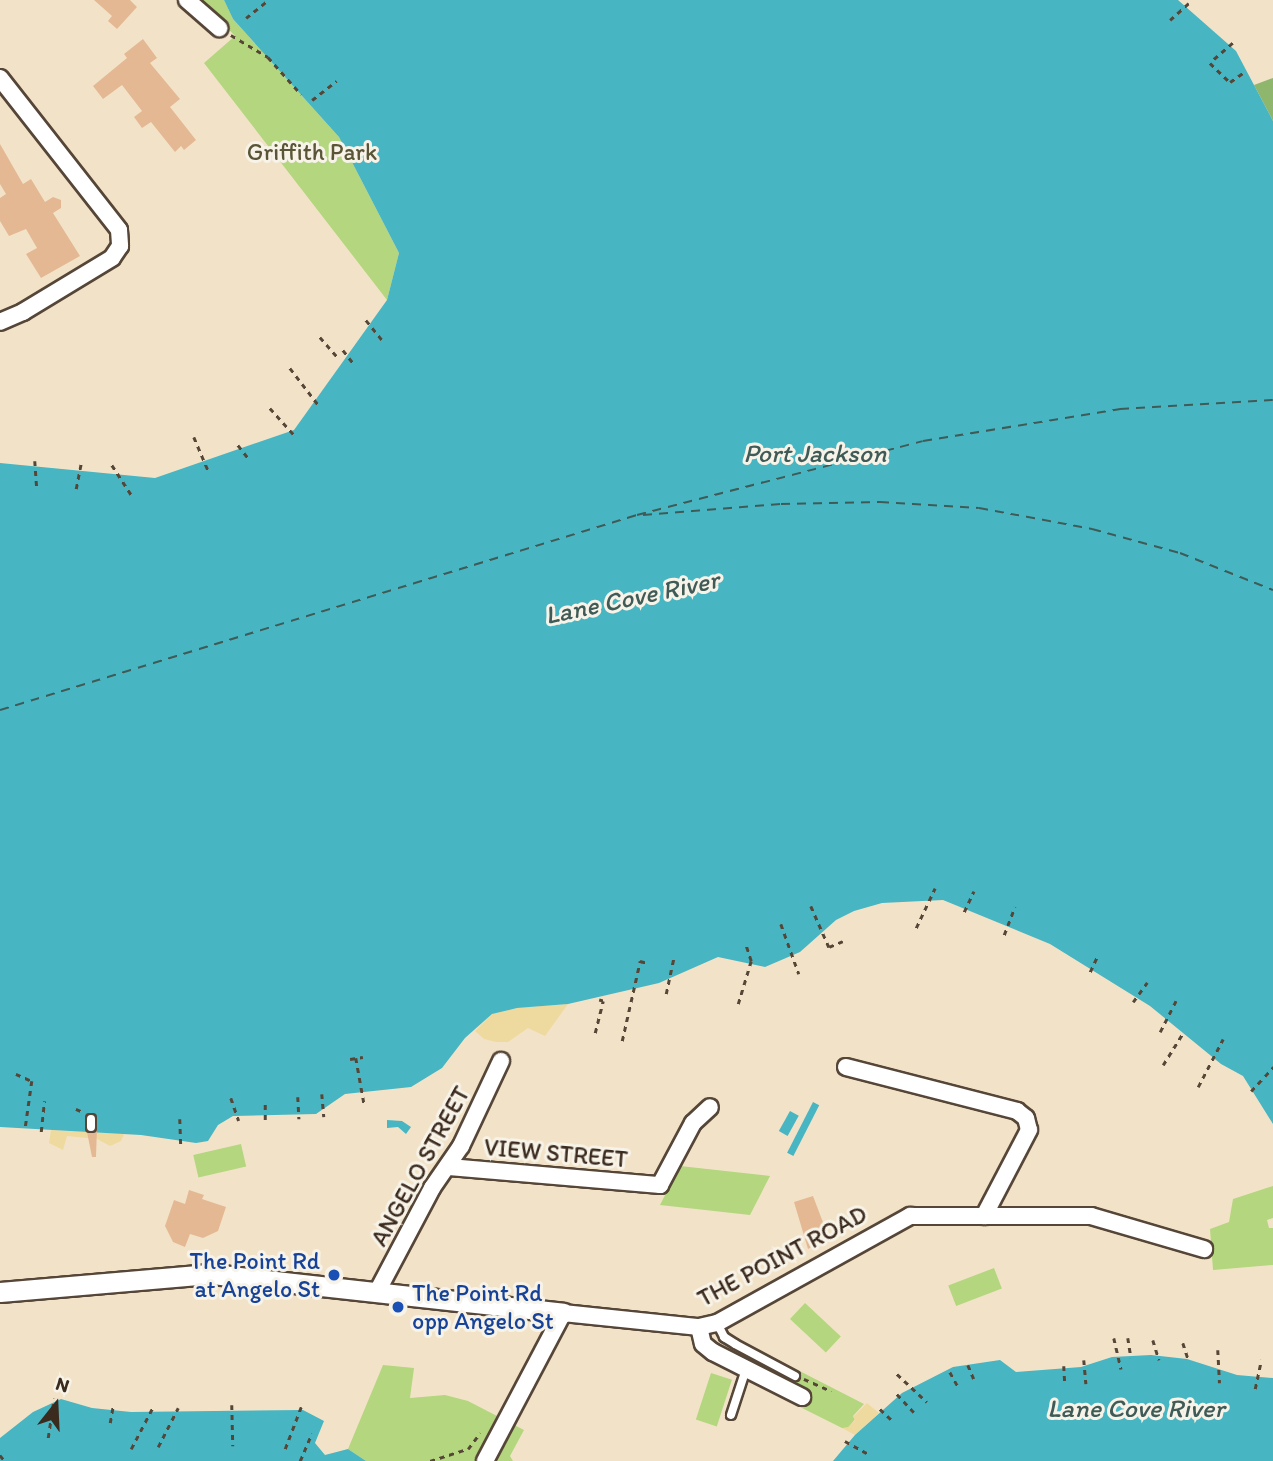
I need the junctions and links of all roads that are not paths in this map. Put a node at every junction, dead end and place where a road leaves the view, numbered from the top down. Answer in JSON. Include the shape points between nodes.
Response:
{"nodes":[{"id":1,"x":187,"y":0,"type":"edge"},
{"id":2,"x":219,"y":28,"type":"road end"},
{"id":3,"x":0,"y":78,"type":"edge"},
{"id":4,"x":0,"y":322,"type":"edge"},
{"id":5,"x":501,"y":1060,"type":"dead end"},
{"id":6,"x":846,"y":1067,"type":"dead end"},
{"id":7,"x":710,"y":1107,"type":"dead end"},
{"id":8,"x":449,"y":1167,"type":"junction"},
{"id":9,"x":984,"y":1216,"type":"junction"},
{"id":10,"x":1204,"y":1249,"type":"dead end"},
{"id":11,"x":0,"y":1292,"type":"edge"},
{"id":12,"x":377,"y":1292,"type":"junction"},
{"id":13,"x":563,"y":1313,"type":"junction"},
{"id":14,"x":717,"y":1323,"type":"junction"},
{"id":15,"x":699,"y":1328,"type":"junction"},
{"id":16,"x":747,"y":1369,"type":"junction"},
{"id":17,"x":795,"y":1376,"type":"road end"},
{"id":18,"x":802,"y":1397,"type":"dead end"},
{"id":19,"x":731,"y":1415,"type":"dead end"},
{"id":20,"x":485,"y":1461,"type":"edge"}],
"edges":[{"from":1,"to":2,"type":"street"},
{"from":3,"to":4,"type":"street","via":[[119,230],[120,246],[112,258]]},
{"from":5,"to":8,"type":"street","name":"ANGELO STREET"},
{"from":6,"to":9,"type":"street","via":[[1017,1111],[1026,1118],[1029,1130]]},
{"from":7,"to":8,"type":"street","name":"VIEW STREET","via":[[693,1123],[660,1185]]},
{"from":8,"to":12,"type":"street","name":"ANGELO STREET","via":[[439,1176]]},
{"from":9,"to":10,"type":"street","name":"THE POINT ROAD","via":[[1091,1216]]},
{"from":9,"to":14,"type":"street","name":"THE POINT ROAD","via":[[910,1216]]},
{"from":11,"to":12,"type":"street","name":"THE POINT ROAD","via":[[212,1274]]},
{"from":12,"to":13,"type":"street","name":"THE POINT ROAD"},
{"from":13,"to":15,"type":"street","name":"THE POINT ROAD"},
{"from":13,"to":20,"type":"street"},
{"from":14,"to":15,"type":"street","name":"THE POINT ROAD"},
{"from":14,"to":17,"type":"lane","via":[[724,1337]]},
{"from":15,"to":16,"type":"street","via":[[704,1344]]},
{"from":16,"to":18,"type":"street"},
{"from":16,"to":19,"type":"lane"}]}
